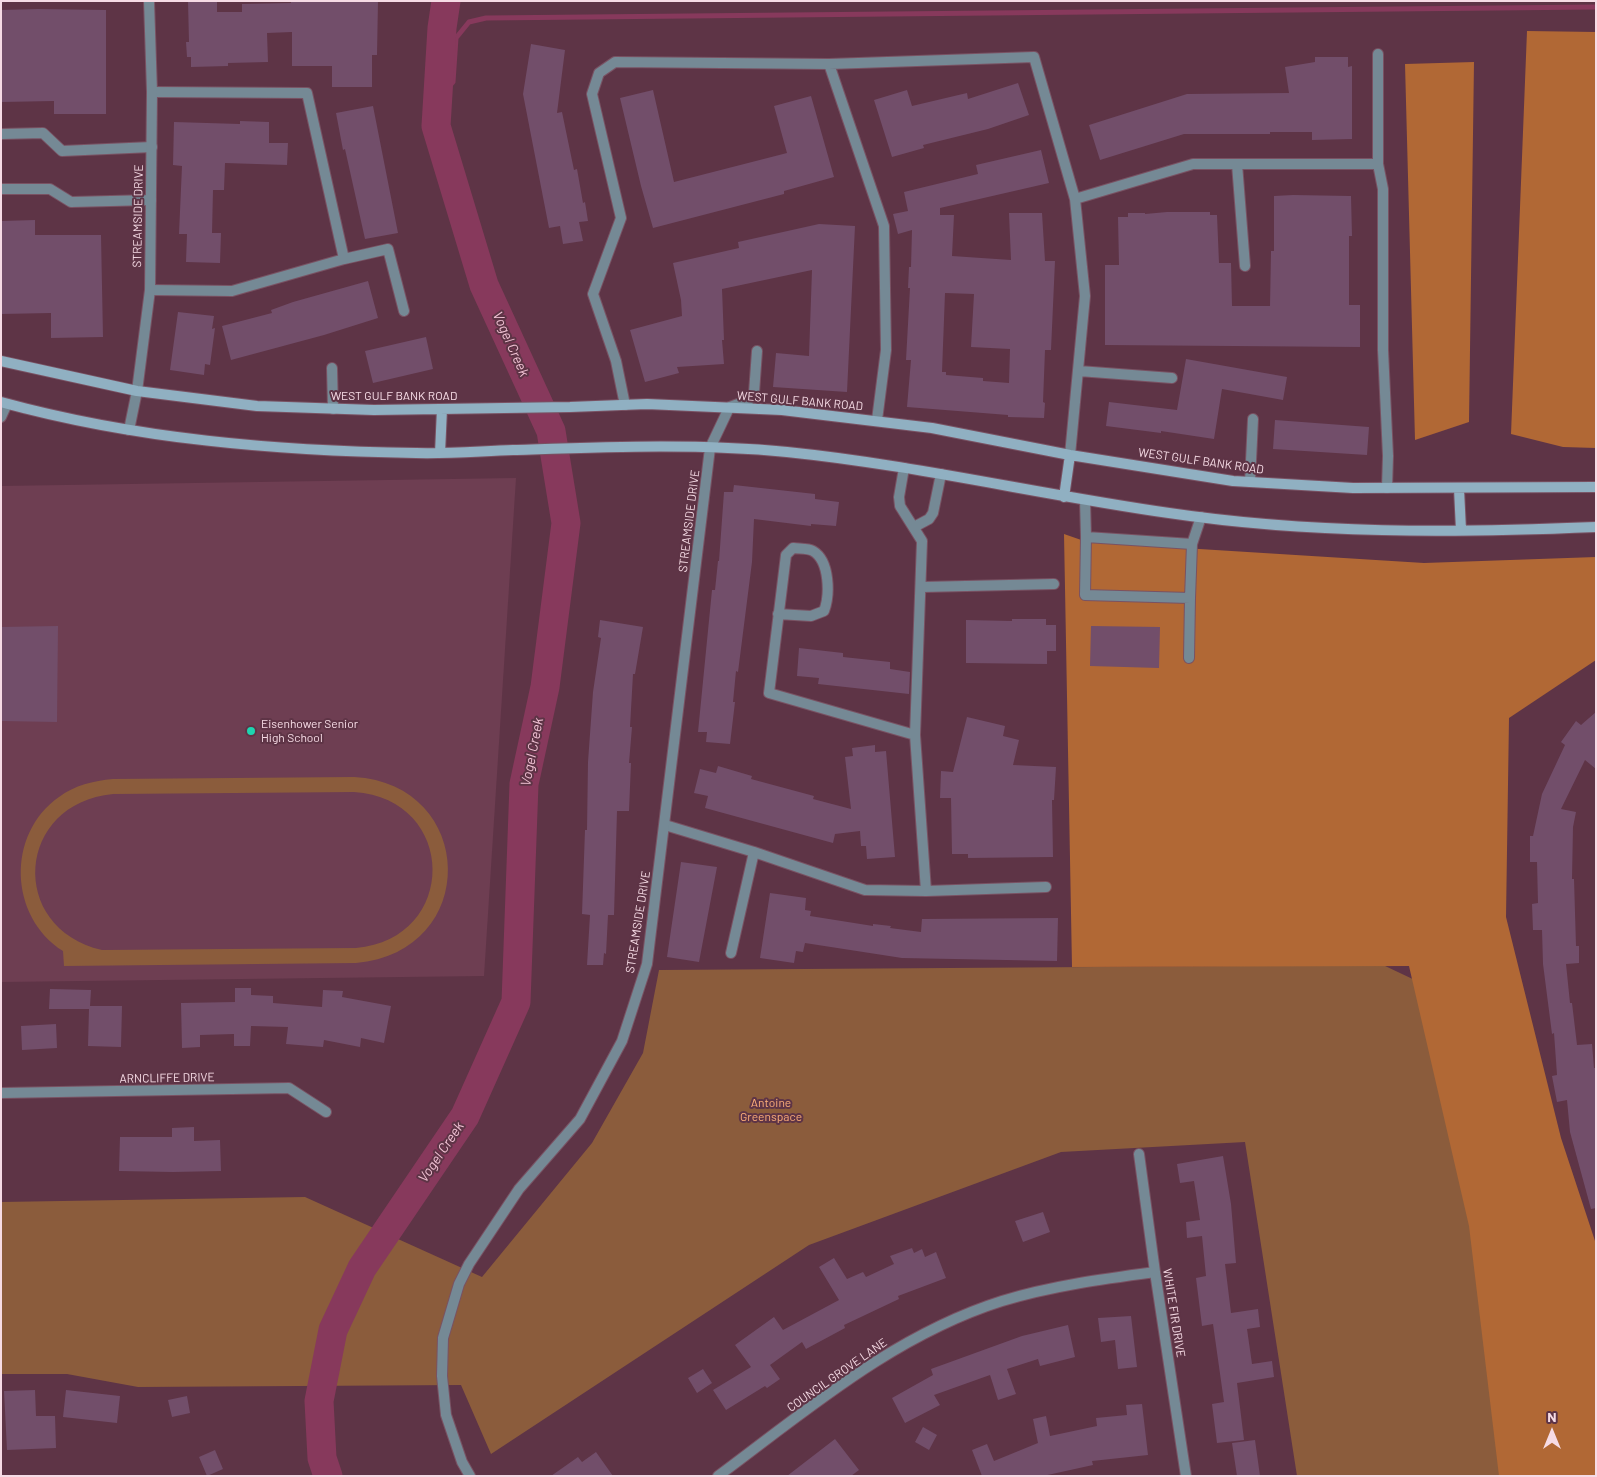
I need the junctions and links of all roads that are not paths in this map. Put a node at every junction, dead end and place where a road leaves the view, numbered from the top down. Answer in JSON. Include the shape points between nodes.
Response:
{"nodes":[{"id":1,"x":149,"y":1,"type":"edge"},
{"id":2,"x":1378,"y":54,"type":"dead end"},
{"id":3,"x":829,"y":64,"type":"junction"},
{"id":4,"x":152,"y":92,"type":"junction"},
{"id":5,"x":1,"y":134,"type":"edge"},
{"id":6,"x":152,"y":148,"type":"junction"},
{"id":7,"x":1237,"y":164,"type":"junction"},
{"id":8,"x":1378,"y":164,"type":"junction"},
{"id":9,"x":1,"y":189,"type":"edge"},
{"id":10,"x":1075,"y":199,"type":"junction"},
{"id":11,"x":151,"y":200,"type":"junction"},
{"id":12,"x":344,"y":259,"type":"junction"},
{"id":13,"x":1245,"y":266,"type":"dead end"},
{"id":14,"x":150,"y":290,"type":"junction"},
{"id":15,"x":404,"y":311,"type":"dead end"},
{"id":16,"x":757,"y":351,"type":"dead end"},
{"id":17,"x":1,"y":361,"type":"edge"},
{"id":18,"x":332,"y":368,"type":"dead end"},
{"id":19,"x":1079,"y":371,"type":"junction"},
{"id":20,"x":1172,"y":378,"type":"dead end"},
{"id":21,"x":137,"y":391,"type":"junction"},
{"id":22,"x":4,"y":403,"type":"edge"},
{"id":23,"x":625,"y":405,"type":"junction"},
{"id":24,"x":729,"y":408,"type":"junction"},
{"id":25,"x":333,"y":409,"type":"junction"},
{"id":26,"x":442,"y":409,"type":"junction"},
{"id":27,"x":1,"y":417,"type":"edge"},
{"id":28,"x":1253,"y":419,"type":"dead end"},
{"id":29,"x":876,"y":420,"type":"junction"},
{"id":30,"x":129,"y":430,"type":"junction"},
{"id":31,"x":710,"y":448,"type":"junction"},
{"id":32,"x":440,"y":453,"type":"junction"},
{"id":33,"x":1070,"y":455,"type":"junction"},
{"id":34,"x":904,"y":468,"type":"junction"},
{"id":35,"x":941,"y":474,"type":"junction"},
{"id":36,"x":1250,"y":482,"type":"junction"},
{"id":37,"x":1596,"y":487,"type":"edge"},
{"id":38,"x":1386,"y":488,"type":"junction"},
{"id":39,"x":1459,"y":489,"type":"junction"},
{"id":40,"x":1064,"y":497,"type":"junction"},
{"id":41,"x":1086,"y":500,"type":"junction"},
{"id":42,"x":1201,"y":517,"type":"junction"},
{"id":43,"x":914,"y":527,"type":"junction"},
{"id":44,"x":1596,"y":527,"type":"edge"},
{"id":45,"x":1461,"y":530,"type":"junction"},
{"id":46,"x":1086,"y":537,"type":"junction"},
{"id":47,"x":1192,"y":544,"type":"junction"},
{"id":48,"x":1054,"y":584,"type":"dead end"},
{"id":49,"x":922,"y":587,"type":"junction"},
{"id":50,"x":1190,"y":598,"type":"junction"},
{"id":51,"x":778,"y":614,"type":"junction"},
{"id":52,"x":1189,"y":658,"type":"dead end"},
{"id":53,"x":915,"y":735,"type":"junction"},
{"id":54,"x":665,"y":825,"type":"junction"},
{"id":55,"x":754,"y":852,"type":"junction"},
{"id":56,"x":1046,"y":887,"type":"dead end"},
{"id":57,"x":926,"y":892,"type":"junction"},
{"id":58,"x":731,"y":953,"type":"dead end"},
{"id":59,"x":1,"y":1093,"type":"edge"},
{"id":60,"x":326,"y":1112,"type":"dead end"},
{"id":61,"x":1139,"y":1154,"type":"dead end"},
{"id":62,"x":1155,"y":1272,"type":"junction"},
{"id":63,"x":470,"y":1476,"type":"edge"},
{"id":64,"x":718,"y":1476,"type":"edge"},
{"id":65,"x":1186,"y":1476,"type":"edge"}],
"edges":[{"from":1,"to":4,"type":"street","name":"STREAMSIDE DRIVE"},
{"from":2,"to":8,"type":"street"},
{"from":3,"to":10,"type":"street","via":[[1034,57]]},
{"from":3,"to":23,"type":"street","via":[[615,62],[599,73],[592,94],[621,218],[593,294],[616,361]]},
{"from":3,"to":29,"type":"street","via":[[884,226],[886,350]]},
{"from":4,"to":6,"type":"street","name":"STREAMSIDE DRIVE"},
{"from":4,"to":12,"type":"street","via":[[307,93]]},
{"from":5,"to":6,"type":"street","via":[[43,133],[62,151]]},
{"from":6,"to":11,"type":"street","name":"STREAMSIDE DRIVE"},
{"from":7,"to":8,"type":"street"},
{"from":7,"to":10,"type":"street","via":[[1193,164]]},
{"from":7,"to":13,"type":"street"},
{"from":8,"to":38,"type":"street","via":[[1383,189],[1382,350],[1388,456]]},
{"from":9,"to":11,"type":"street","via":[[50,189],[71,202]]},
{"from":10,"to":19,"type":"street","via":[[1085,296]]},
{"from":11,"to":14,"type":"street","name":"STREAMSIDE DRIVE"},
{"from":12,"to":14,"type":"street","via":[[232,291]]},
{"from":12,"to":15,"type":"street","via":[[388,249]]},
{"from":14,"to":21,"type":"street","name":"STREAMSIDE DRIVE"},
{"from":16,"to":24,"type":"street","via":[[754,393],[749,400]]},
{"from":17,"to":21,"type":"main road","name":"WEST GULF BANK ROAD"},
{"from":18,"to":25,"type":"street"},
{"from":19,"to":20,"type":"street"},
{"from":19,"to":33,"type":"street"},
{"from":21,"to":25,"type":"main road","name":"WEST GULF BANK ROAD","via":[[257,406]]},
{"from":21,"to":30,"type":"street","name":"STREAMSIDE DRIVE"},
{"from":22,"to":27,"type":"street"},
{"from":22,"to":30,"type":"main road","via":[[81,423]]},
{"from":23,"to":24,"type":"main road","name":"WEST GULF BANK ROAD"},
{"from":23,"to":26,"type":"main road","name":"WEST GULF BANK ROAD"},
{"from":24,"to":29,"type":"main road","name":"WEST GULF BANK ROAD"},
{"from":24,"to":31,"type":"street","name":"STREAMSIDE DRIVE"},
{"from":25,"to":26,"type":"main road","name":"WEST GULF BANK ROAD"},
{"from":26,"to":32,"type":"main road"},
{"from":28,"to":36,"type":"street"},
{"from":29,"to":33,"type":"main road","name":"WEST GULF BANK ROAD"},
{"from":30,"to":32,"type":"main road","via":[[196,441]]},
{"from":31,"to":32,"type":"main road"},
{"from":31,"to":34,"type":"main road","via":[[785,452]]},
{"from":31,"to":54,"type":"street","name":"STREAMSIDE DRIVE"},
{"from":33,"to":36,"type":"main road","name":"WEST GULF BANK ROAD"},
{"from":33,"to":40,"type":"main road"},
{"from":34,"to":35,"type":"main road"},
{"from":34,"to":43,"type":"street","via":[[900,506]]},
{"from":35,"to":40,"type":"main road"},
{"from":35,"to":43,"type":"street","via":[[933,513]]},
{"from":36,"to":38,"type":"main road","name":"WEST GULF BANK ROAD"},
{"from":37,"to":39,"type":"main road","name":"WEST GULF BANK ROAD"},
{"from":38,"to":39,"type":"main road","name":"WEST GULF BANK ROAD"},
{"from":39,"to":45,"type":"main road"},
{"from":40,"to":41,"type":"main road"},
{"from":41,"to":42,"type":"main road"},
{"from":41,"to":46,"type":"street"},
{"from":42,"to":45,"type":"main road","via":[[1294,527]]},
{"from":42,"to":47,"type":"street"},
{"from":43,"to":49,"type":"street","via":[[922,541]]},
{"from":44,"to":45,"type":"main road"},
{"from":46,"to":47,"type":"street"},
{"from":46,"to":50,"type":"street","via":[[1086,595]]},
{"from":47,"to":50,"type":"street"},
{"from":48,"to":49,"type":"street"},
{"from":49,"to":53,"type":"street"},
{"from":50,"to":52,"type":"street"},
{"from":51,"to":51,"type":"street","via":[[786,555],[793,548],[812,550],[821,559],[827,574],[828,601],[824,611],[811,616]]},
{"from":51,"to":53,"type":"street","via":[[769,693]]},
{"from":53,"to":57,"type":"street"},
{"from":54,"to":55,"type":"street"},
{"from":54,"to":63,"type":"street","name":"STREAMSIDE DRIVE","via":[[646,964],[622,1041],[580,1119],[519,1188],[459,1284],[443,1338],[442,1376],[446,1415]]},
{"from":55,"to":57,"type":"street","via":[[865,890]]},
{"from":55,"to":58,"type":"street"},
{"from":56,"to":57,"type":"street"},
{"from":59,"to":60,"type":"street","name":"ARNCLIFFE DRIVE","via":[[289,1088]]},
{"from":61,"to":62,"type":"street","name":"WHITE FIR DRIVE"},
{"from":62,"to":64,"type":"street","name":"COUNCIL GROVE LANE","via":[[1045,1289],[1001,1301],[934,1329],[872,1362]]},
{"from":62,"to":65,"type":"street","name":"WHITE FIR DRIVE"}]}
